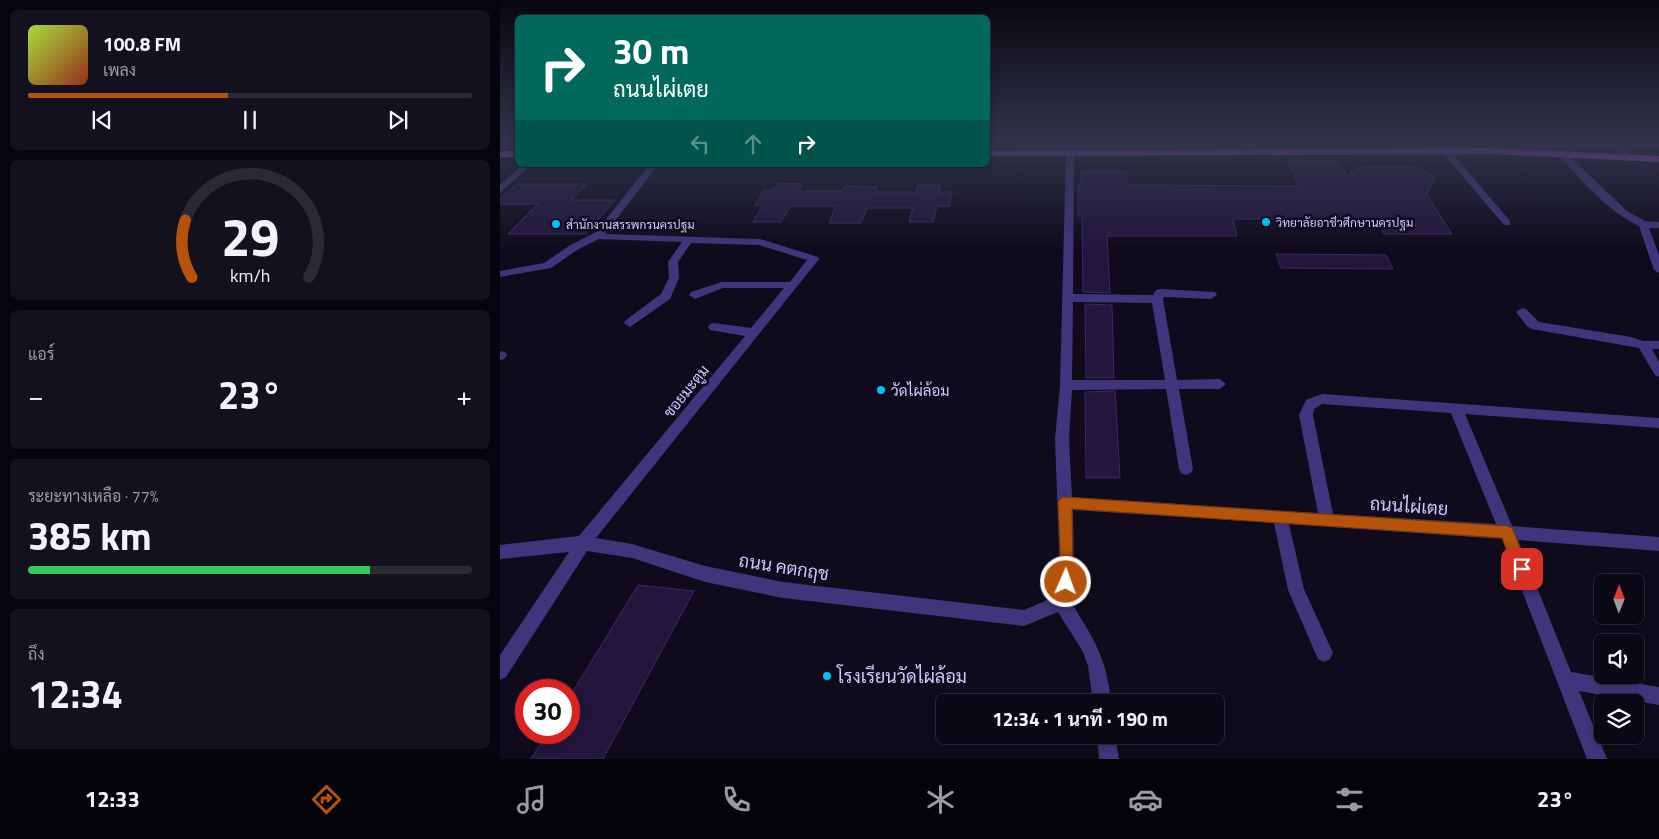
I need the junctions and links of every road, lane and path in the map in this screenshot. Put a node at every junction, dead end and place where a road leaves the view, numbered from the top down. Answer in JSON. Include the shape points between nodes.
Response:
{"nodes":[{"id":1,"x":513,"y":178,"type":"edge"},
{"id":2,"x":643,"y":178,"type":"edge"},
{"id":3,"x":1075,"y":178,"type":"edge"},
{"id":4,"x":1470,"y":178,"type":"edge"},
{"id":5,"x":1586,"y":178,"type":"edge"},
{"id":6,"x":500,"y":190,"type":"edge"},
{"id":7,"x":1508,"y":223,"type":"dead end"},
{"id":8,"x":1643,"y":224,"type":"junction"},
{"id":9,"x":1659,"y":225,"type":"edge"},
{"id":10,"x":600,"y":234,"type":"junction"},
{"id":11,"x":687,"y":242,"type":"junction"},
{"id":12,"x":1659,"y":270,"type":"edge"},
{"id":13,"x":500,"y":274,"type":"edge"},
{"id":14,"x":794,"y":285,"type":"junction"},
{"id":15,"x":695,"y":295,"type":"dead end"},
{"id":16,"x":1211,"y":295,"type":"dead end"},
{"id":17,"x":1069,"y":298,"type":"junction"},
{"id":18,"x":1157,"y":299,"type":"junction"},
{"id":19,"x":1522,"y":312,"type":"dead end"},
{"id":20,"x":630,"y":323,"type":"dead end"},
{"id":21,"x":714,"y":327,"type":"dead end"},
{"id":22,"x":754,"y":333,"type":"junction"},
{"id":23,"x":1659,"y":345,"type":"edge"},
{"id":24,"x":1643,"y":346,"type":"junction"},
{"id":25,"x":1659,"y":372,"type":"edge"},
{"id":26,"x":1172,"y":384,"type":"junction"},
{"id":27,"x":1220,"y":384,"type":"dead end"},
{"id":28,"x":1066,"y":385,"type":"junction"},
{"id":29,"x":1456,"y":409,"type":"junction"},
{"id":30,"x":1659,"y":423,"type":"edge"},
{"id":31,"x":1186,"y":469,"type":"dead end"},
{"id":32,"x":1064,"y":503,"type":"junction"},
{"id":33,"x":1280,"y":518,"type":"junction"},
{"id":34,"x":1327,"y":521,"type":"junction"},
{"id":35,"x":1507,"y":532,"type":"junction"},
{"id":36,"x":583,"y":543,"type":"junction"},
{"id":37,"x":1659,"y":544,"type":"edge"},
{"id":38,"x":500,"y":552,"type":"edge"},
{"id":39,"x":1061,"y":602,"type":"junction"},
{"id":40,"x":1324,"y":653,"type":"dead end"},
{"id":41,"x":500,"y":671,"type":"edge"},
{"id":42,"x":1565,"y":680,"type":"junction"},
{"id":43,"x":1101,"y":694,"type":"edge"},
{"id":44,"x":1659,"y":696,"type":"edge"},
{"id":45,"x":1107,"y":744,"type":"edge"},
{"id":46,"x":1109,"y":759,"type":"edge"},
{"id":47,"x":1597,"y":759,"type":"edge"}],
"edges":[{"from":1,"to":6,"type":"street"},
{"from":2,"to":10,"type":"street"},
{"from":3,"to":17,"type":"street"},
{"from":4,"to":7,"type":"street"},
{"from":5,"to":8,"type":"street"},
{"from":8,"to":9,"type":"street"},
{"from":8,"to":12,"type":"street"},
{"from":10,"to":11,"type":"street","via":[[605,238]]},
{"from":10,"to":13,"type":"street","via":[[547,266]]},
{"from":11,"to":14,"type":"street","name":"ซอยมะตูม","via":[[760,242],[814,259]]},
{"from":11,"to":20,"type":"street","via":[[673,262],[674,278],[666,296]]},
{"from":14,"to":15,"type":"street","via":[[722,285]]},
{"from":14,"to":22,"type":"street","name":"ซอยมะตูม"},
{"from":16,"to":18,"type":"street","via":[[1160,293]]},
{"from":17,"to":18,"type":"street"},
{"from":17,"to":28,"type":"street"},
{"from":18,"to":26,"type":"street"},
{"from":19,"to":24,"type":"street","via":[[1536,326],[1631,341]]},
{"from":21,"to":22,"type":"street"},
{"from":22,"to":36,"type":"street","name":"ซอยมะตูม"},
{"from":23,"to":24,"type":"street"},
{"from":24,"to":25,"type":"street"},
{"from":26,"to":27,"type":"street"},
{"from":26,"to":28,"type":"street"},
{"from":26,"to":31,"type":"street"},
{"from":28,"to":32,"type":"street","via":[[1062,439]]},
{"from":29,"to":30,"type":"street"},
{"from":29,"to":34,"type":"street","via":[[1322,399],[1312,401],[1306,414]]},
{"from":29,"to":35,"type":"street"},
{"from":32,"to":33,"type":"street","name":"ถนนไผ่เตย"},
{"from":32,"to":39,"type":"street","via":[[1067,556]]},
{"from":33,"to":34,"type":"street","name":"ถนนไผ่เตย"},
{"from":33,"to":40,"type":"street","via":[[1296,590]]},
{"from":34,"to":35,"type":"street","name":"ถนนไผ่เตย"},
{"from":35,"to":37,"type":"street","name":"ถนนไผ่เตย"},
{"from":35,"to":42,"type":"street"},
{"from":36,"to":38,"type":"street","name":"ถนน คตกฤช"},
{"from":36,"to":39,"type":"street","name":"ถนน คตกฤช","via":[[632,551],[705,574],[783,590],[1024,618]]},
{"from":36,"to":41,"type":"street","name":"ซอยมะตูม"},
{"from":39,"to":43,"type":"street","via":[[1090,647],[1097,666]]},
{"from":42,"to":44,"type":"street"},
{"from":42,"to":47,"type":"street"},
{"from":45,"to":46,"type":"street"}]}
